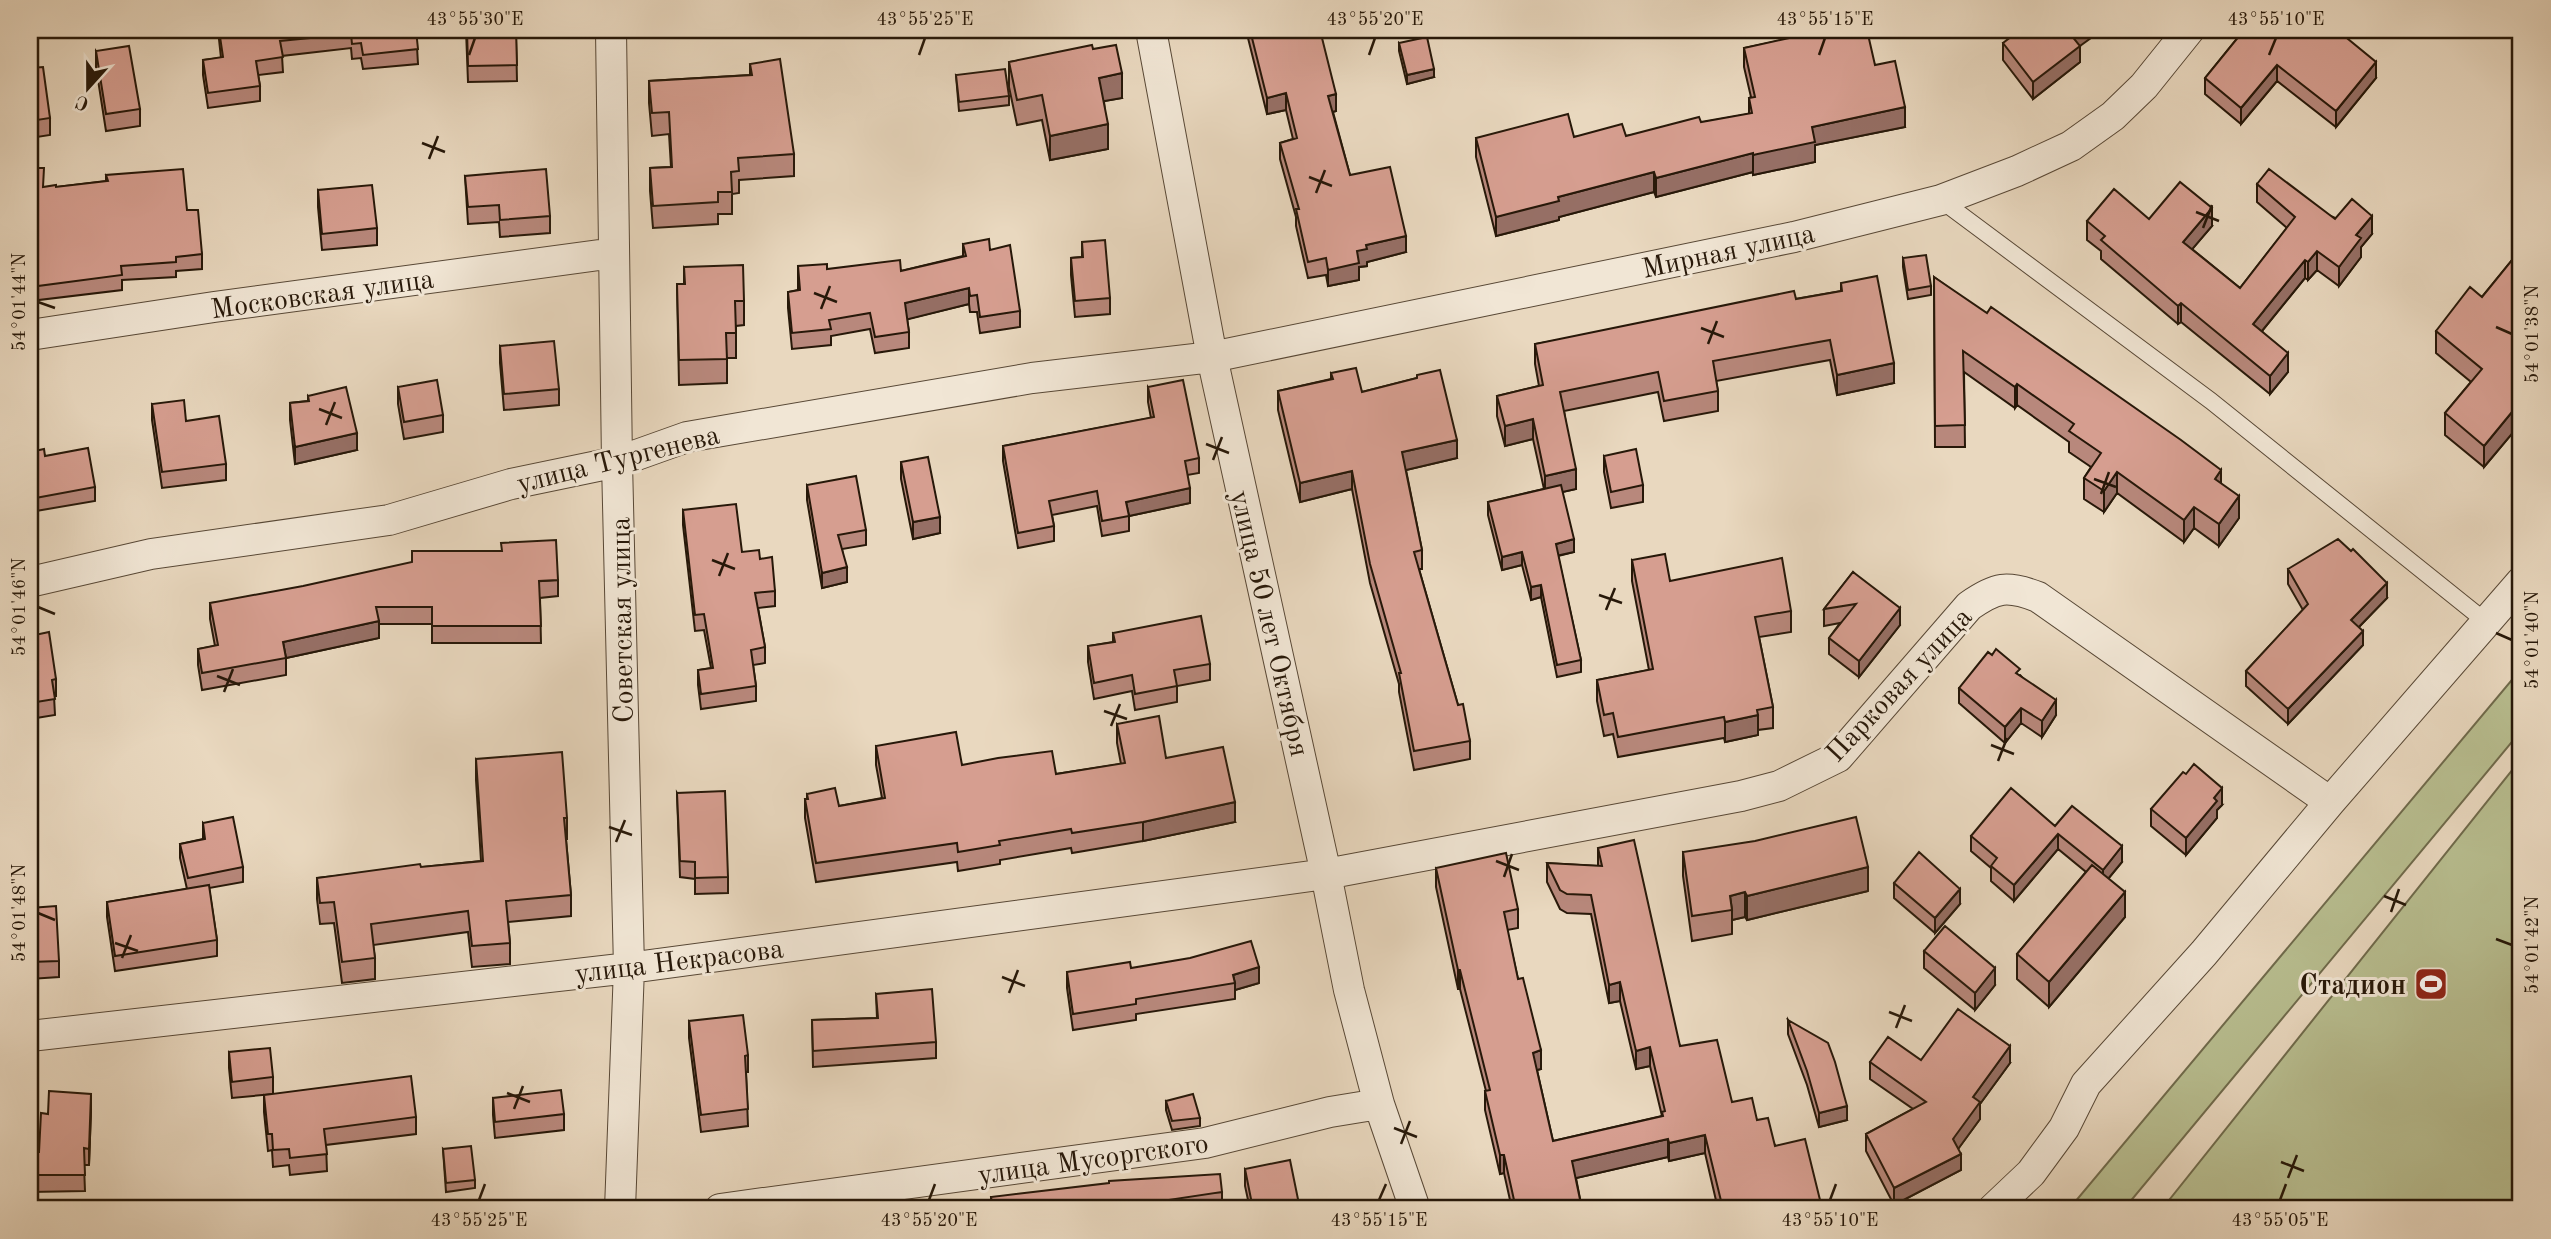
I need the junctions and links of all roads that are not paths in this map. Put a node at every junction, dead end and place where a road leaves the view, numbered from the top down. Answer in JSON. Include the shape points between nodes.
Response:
{"nodes":[{"id":1,"x":611,"y":30,"type":"edge"},
{"id":2,"x":1152,"y":30,"type":"edge"},
{"id":3,"x":2189,"y":30,"type":"edge"},
{"id":4,"x":1941,"y":200,"type":"junction"},
{"id":5,"x":614,"y":253,"type":"junction"},
{"id":6,"x":30,"y":335,"type":"edge"},
{"id":7,"x":1212,"y":357,"type":"junction"},
{"id":8,"x":617,"y":462,"type":"junction"},
{"id":9,"x":30,"y":582,"type":"edge"},
{"id":10,"x":2521,"y":582,"type":"edge"},
{"id":11,"x":2485,"y":621,"type":"junction"},
{"id":12,"x":2330,"y":802,"type":"junction"},
{"id":13,"x":1326,"y":874,"type":"junction"},
{"id":14,"x":629,"y":968,"type":"junction"},
{"id":15,"x":30,"y":1036,"type":"edge"},
{"id":16,"x":1380,"y":1104,"type":"junction"},
{"id":17,"x":620,"y":1209,"type":"edge"},
{"id":18,"x":720,"y":1209,"type":"edge"},
{"id":19,"x":1415,"y":1209,"type":"edge"},
{"id":20,"x":1993,"y":1209,"type":"edge"}],
"edges":[{"from":1,"to":5,"type":"street","name":"Советская улица"},
{"from":2,"to":7,"type":"street","name":"улица 50 лет Октября"},
{"from":3,"to":4,"type":"street","name":"Мирная улица","via":[[2144,86],[2071,146]]},
{"from":4,"to":7,"type":"street","name":"Мирная улица","via":[[1794,237]]},
{"from":4,"to":11,"type":"lane","via":[[2211,401]]},
{"from":5,"to":6,"type":"street","name":"Московская улица"},
{"from":5,"to":8,"type":"street","name":"Советская улица"},
{"from":7,"to":8,"type":"street","name":"улица Тургенева","via":[[1032,378],[687,437]]},
{"from":7,"to":13,"type":"street","name":"улица 50 лет Октября"},
{"from":8,"to":9,"type":"street","name":"улица Тургенева","via":[[511,484],[389,520],[151,554]]},
{"from":8,"to":14,"type":"street","name":"Советская улица"},
{"from":10,"to":11,"type":"street"},
{"from":11,"to":12,"type":"street"},
{"from":12,"to":13,"type":"street","name":"Парковая улица","via":[[2038,597],[2015,589],[1990,591],[1969,606],[1838,757],[1779,786]]},
{"from":12,"to":20,"type":"street","via":[[2204,953],[2086,1084],[2064,1128],[2031,1173]]},
{"from":13,"to":14,"type":"street","name":"улица Некрасова"},
{"from":13,"to":16,"type":"street","name":"улица 50 лет Октября","via":[[1349,990]]},
{"from":14,"to":15,"type":"street","name":"улица Некрасова"},
{"from":14,"to":17,"type":"street","name":"Советская улица"},
{"from":16,"to":18,"type":"street","name":"улица Мусоргского","via":[[1205,1143]]},
{"from":16,"to":19,"type":"street","name":"улица 50 лет Октября"}]}
